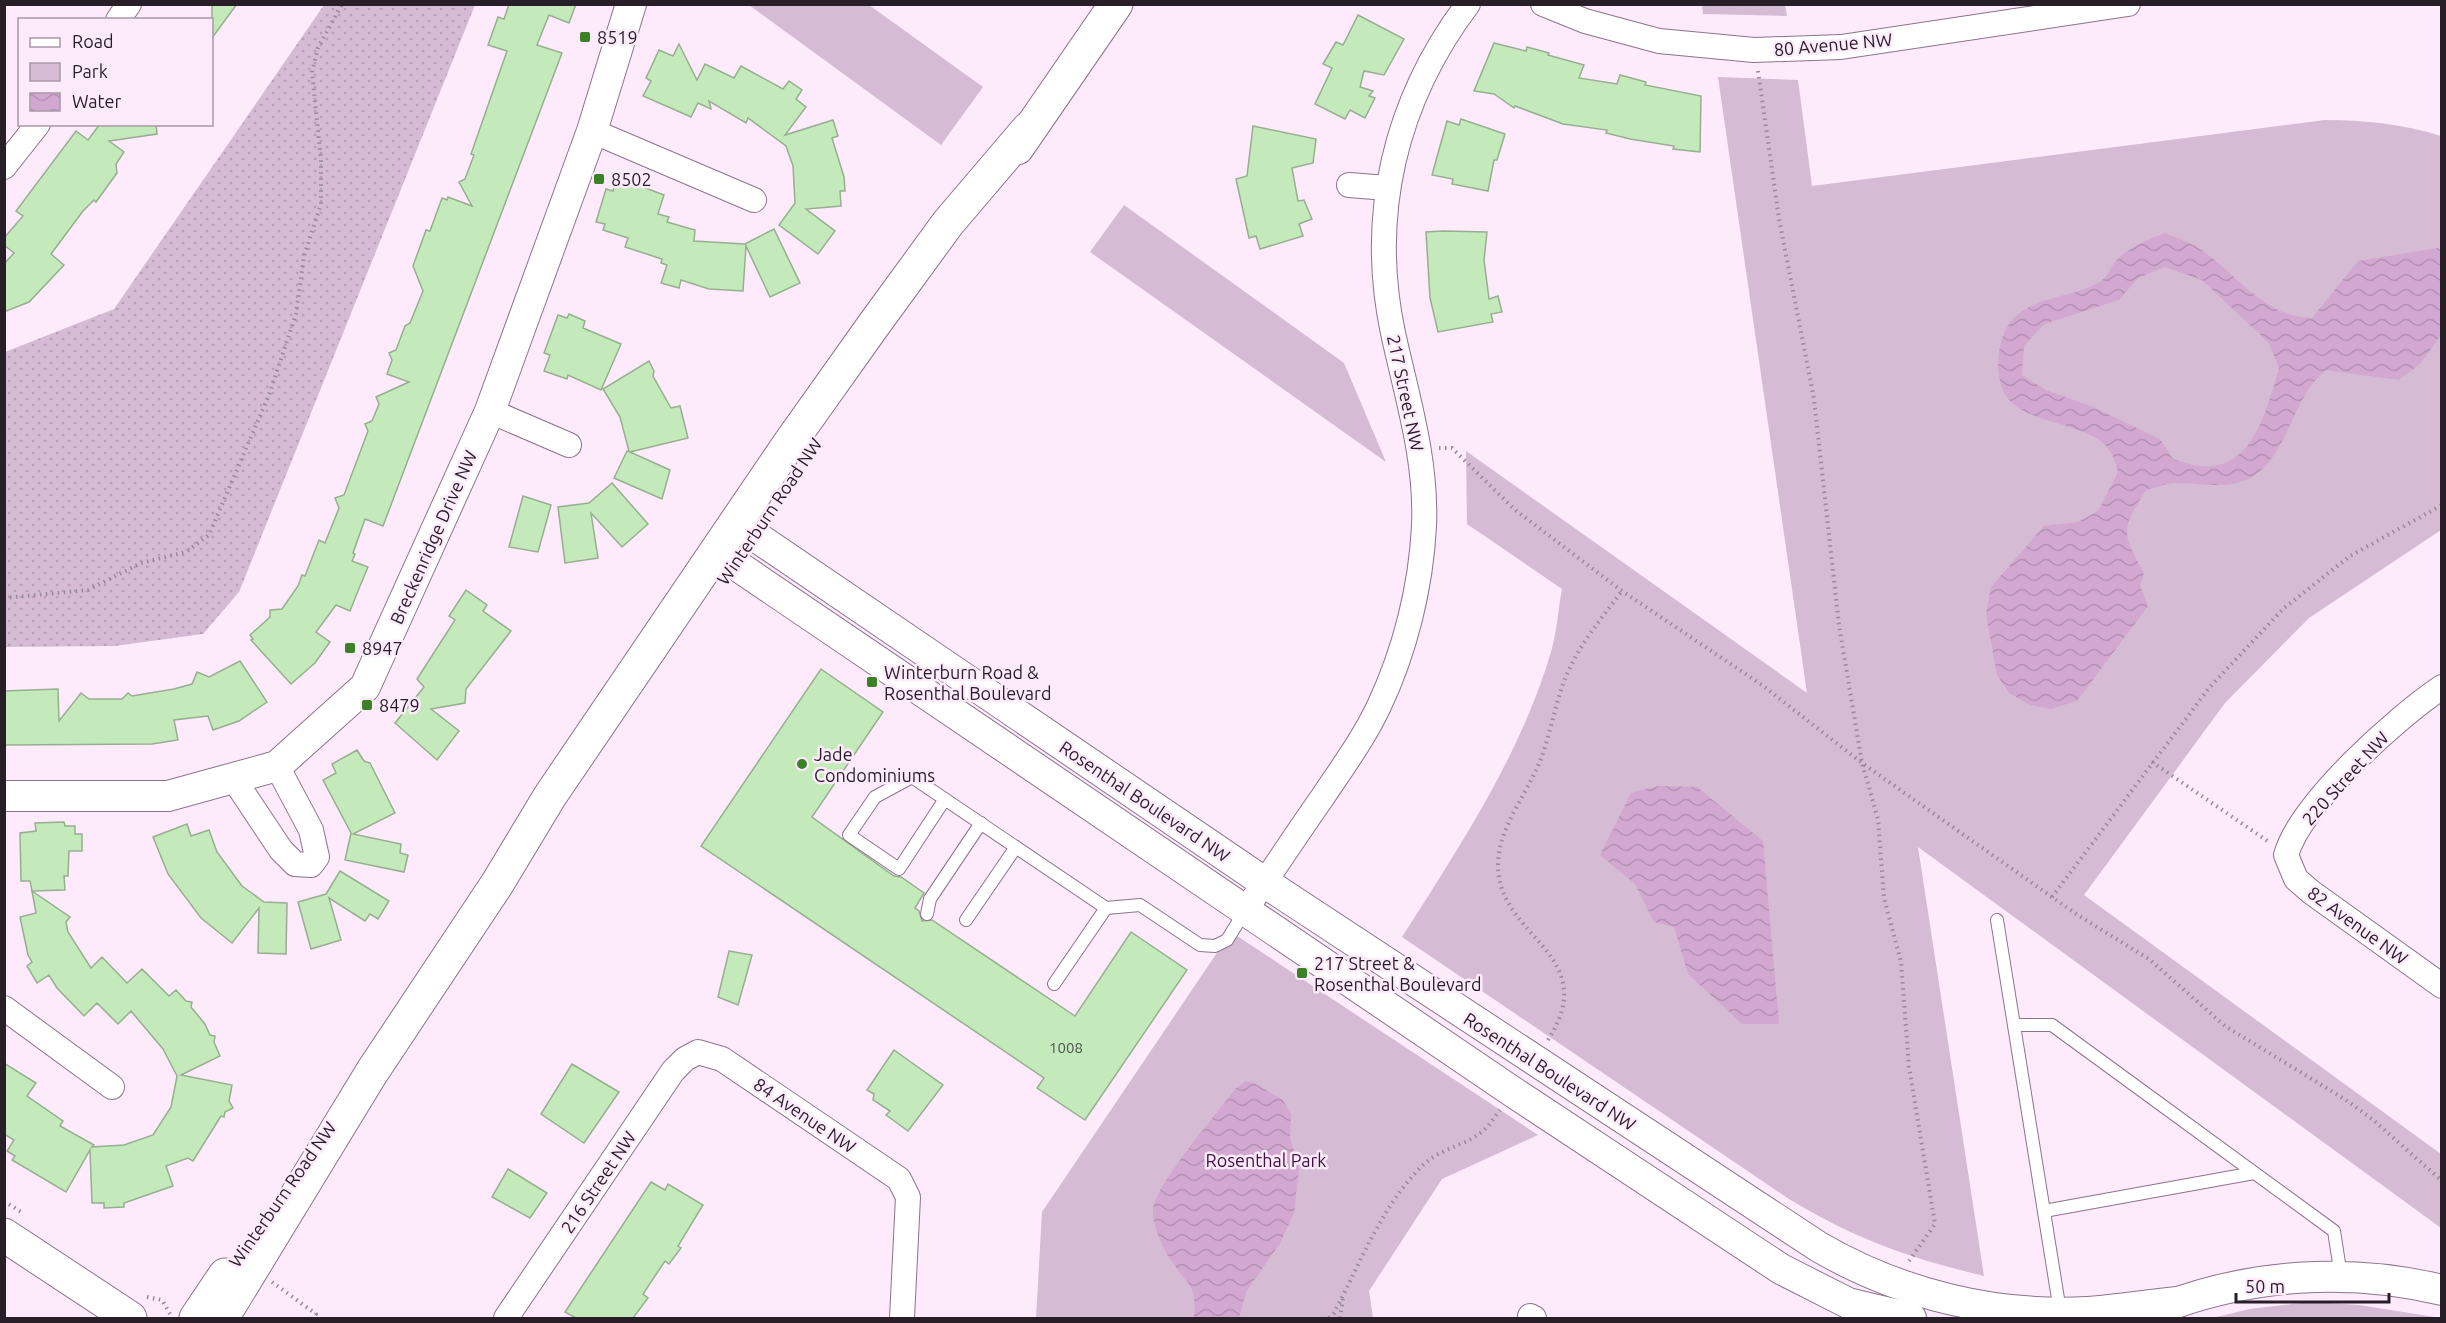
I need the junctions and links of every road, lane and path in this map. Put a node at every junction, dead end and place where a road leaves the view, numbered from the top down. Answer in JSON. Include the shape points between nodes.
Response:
{"nodes":[{"id":1,"x":129,"y":4,"type":"edge"},
{"id":2,"x":342,"y":4,"type":"edge"},
{"id":3,"x":632,"y":4,"type":"edge"},
{"id":4,"x":1116,"y":4,"type":"edge"},
{"id":5,"x":1468,"y":4,"type":"edge"},
{"id":6,"x":1543,"y":4,"type":"edge"},
{"id":7,"x":2128,"y":4,"type":"edge"},
{"id":8,"x":119,"y":18,"type":"edge"},
{"id":9,"x":1757,"y":68,"type":"dead end"},
{"id":10,"x":36,"y":126,"type":"edge"},
{"id":11,"x":592,"y":131,"type":"junction"},
{"id":12,"x":4,"y":167,"type":"edge"},
{"id":13,"x":1349,"y":185,"type":"dead end"},
{"id":14,"x":1387,"y":188,"type":"junction"},
{"id":15,"x":754,"y":200,"type":"dead end"},
{"id":16,"x":490,"y":411,"type":"junction"},
{"id":17,"x":569,"y":445,"type":"dead end"},
{"id":18,"x":1439,"y":448,"type":"dead end"},
{"id":19,"x":2442,"y":505,"type":"edge"},
{"id":20,"x":745,"y":529,"type":"junction"},
{"id":21,"x":725,"y":558,"type":"junction"},
{"id":22,"x":1622,"y":591,"type":"junction"},
{"id":23,"x":4,"y":598,"type":"edge"},
{"id":24,"x":2442,"y":687,"type":"edge"},
{"id":25,"x":2152,"y":762,"type":"junction"},
{"id":26,"x":1862,"y":763,"type":"junction"},
{"id":27,"x":277,"y":766,"type":"junction"},
{"id":28,"x":233,"y":778,"type":"junction"},
{"id":29,"x":4,"y":796,"type":"edge"},
{"id":30,"x":945,"y":799,"type":"junction"},
{"id":31,"x":981,"y":824,"type":"junction"},
{"id":32,"x":1016,"y":847,"type":"junction"},
{"id":33,"x":2286,"y":855,"type":"junction"},
{"id":34,"x":1264,"y":882,"type":"junction"},
{"id":35,"x":2052,"y":897,"type":"junction"},
{"id":36,"x":1106,"y":908,"type":"junction"},
{"id":37,"x":923,"y":911,"type":"dead end"},
{"id":38,"x":1245,"y":911,"type":"junction"},
{"id":39,"x":966,"y":920,"type":"dead end"},
{"id":40,"x":1997,"y":920,"type":"dead end"},
{"id":41,"x":1054,"y":984,"type":"dead end"},
{"id":42,"x":2442,"y":986,"type":"edge"},
{"id":43,"x":4,"y":1008,"type":"edge"},
{"id":44,"x":2016,"y":1025,"type":"junction"},
{"id":45,"x":1547,"y":1042,"type":"dead end"},
{"id":46,"x":698,"y":1052,"type":"joint"},
{"id":47,"x":372,"y":1072,"type":"junction"},
{"id":48,"x":112,"y":1087,"type":"dead end"},
{"id":49,"x":1501,"y":1108,"type":"dead end"},
{"id":50,"x":2254,"y":1173,"type":"junction"},
{"id":51,"x":2442,"y":1180,"type":"edge"},
{"id":52,"x":2044,"y":1211,"type":"junction"},
{"id":53,"x":4,"y":1235,"type":"edge"},
{"id":54,"x":1907,"y":1264,"type":"dead end"},
{"id":55,"x":1864,"y":1273,"type":"junction"},
{"id":56,"x":2341,"y":1276,"type":"junction"},
{"id":57,"x":267,"y":1278,"type":"dead end"},
{"id":58,"x":2442,"y":1290,"type":"edge"},
{"id":59,"x":1344,"y":1295,"type":"junction"},
{"id":60,"x":162,"y":1300,"type":"dead end"},
{"id":61,"x":2178,"y":1302,"type":"junction"},
{"id":62,"x":1853,"y":1312,"type":"edge"},
{"id":63,"x":2060,"y":1312,"type":"junction"},
{"id":64,"x":130,"y":1318,"type":"edge"},
{"id":65,"x":169,"y":1318,"type":"edge"},
{"id":66,"x":196,"y":1318,"type":"edge"},
{"id":67,"x":222,"y":1318,"type":"edge"},
{"id":68,"x":312,"y":1318,"type":"edge"},
{"id":69,"x":506,"y":1318,"type":"edge"},
{"id":70,"x":902,"y":1318,"type":"edge"},
{"id":71,"x":1329,"y":1318,"type":"edge"},
{"id":72,"x":1340,"y":1318,"type":"edge"},
{"id":73,"x":1911,"y":1318,"type":"edge"},
{"id":74,"x":2135,"y":1318,"type":"edge"}],
"edges":[{"from":1,"to":8,"type":"street"},
{"from":2,"to":23,"type":"path","via":[[318,48],[312,72],[321,204],[304,256],[296,314],[269,395],[209,535],[186,552],[141,563],[88,590]]},
{"from":3,"to":11,"type":"street","name":"Breckenridge Drive NW"},
{"from":4,"to":20,"type":"main road","name":"Winterburn Road NW","via":[[1028,129],[942,231],[789,444]]},
{"from":5,"to":14,"type":"street","name":"217 Street NW","via":[[1437,48],[1424,76],[1394,151]]},
{"from":6,"to":7,"type":"street","name":"80 Avenue NW","via":[[1585,21],[1659,41],[1754,50],[1841,46]]},
{"from":9,"to":26,"type":"path","via":[[1779,219],[1814,399],[1839,625]]},
{"from":10,"to":12,"type":"street"},
{"from":11,"to":15,"type":"street"},
{"from":11,"to":16,"type":"street","name":"Breckenridge Drive NW"},
{"from":13,"to":14,"type":"street"},
{"from":14,"to":34,"type":"street","name":"217 Street NW","via":[[1387,292],[1419,447],[1424,525],[1413,606],[1378,708]]},
{"from":16,"to":17,"type":"street"},
{"from":16,"to":27,"type":"street","name":"Breckenridge Drive NW","via":[[365,687]]},
{"from":18,"to":22,"type":"path","via":[[1452,448],[1514,509]]},
{"from":19,"to":25,"type":"path","via":[[2350,556],[2300,593],[2226,667]]},
{"from":20,"to":21,"type":"main road","name":"Winterburn Road NW"},
{"from":20,"to":34,"type":"street","name":"Rosenthal Boulevard NW"},
{"from":21,"to":38,"type":"street","name":"Rosenthal Boulevard NW"},
{"from":21,"to":47,"type":"main road","name":"Winterburn Road NW","via":[[550,796],[497,884]]},
{"from":22,"to":26,"type":"path","via":[[1762,685]]},
{"from":22,"to":45,"type":"path","via":[[1577,654],[1539,762],[1499,849],[1503,890],[1548,952],[1565,986],[1561,1017]]},
{"from":24,"to":33,"type":"street","name":"220 Street NW","via":[[2419,702],[2361,755],[2294,836]]},
{"from":25,"to":33,"type":"path"},
{"from":25,"to":35,"type":"path"},
{"from":26,"to":35,"type":"path"},
{"from":26,"to":54,"type":"path","via":[[1878,819],[1884,898],[1901,962],[1909,1067],[1935,1224]]},
{"from":27,"to":28,"type":"street","name":"Breckenridge Drive NW"},
{"from":27,"to":28,"type":"street","via":[[312,830],[317,857],[310,865],[295,864],[281,850]]},
{"from":28,"to":29,"type":"street","name":"Breckenridge Drive NW","via":[[168,796]]},
{"from":30,"to":30,"type":"lane","via":[[912,777],[875,797],[849,835],[899,869]]},
{"from":30,"to":31,"type":"lane"},
{"from":31,"to":32,"type":"lane"},
{"from":31,"to":37,"type":"lane"},
{"from":32,"to":36,"type":"lane"},
{"from":32,"to":39,"type":"lane"},
{"from":33,"to":42,"type":"street","name":"82 Avenue NW","via":[[2296,879],[2311,892]]},
{"from":34,"to":38,"type":"street","name":"217 Street NW"},
{"from":34,"to":55,"type":"street","name":"Rosenthal Boulevard NW","via":[[1819,1248]]},
{"from":35,"to":51,"type":"path","via":[[2149,959],[2194,1001],[2248,1042],[2322,1084],[2372,1119]]},
{"from":36,"to":38,"type":"lane","via":[[1140,905],[1200,945],[1215,946],[1227,940]]},
{"from":36,"to":41,"type":"lane"},
{"from":38,"to":62,"type":"street","name":"Rosenthal Boulevard NW","via":[[1781,1269]]},
{"from":40,"to":44,"type":"lane"},
{"from":43,"to":48,"type":"street"},
{"from":44,"to":50,"type":"lane","via":[[2052,1025]]},
{"from":44,"to":52,"type":"lane"},
{"from":46,"to":69,"type":"street","name":"216 Street NW","via":[[673,1071]]},
{"from":46,"to":70,"type":"street","name":"84 Avenue NW","via":[[722,1059],[906,1188],[909,1208]]},
{"from":47,"to":66,"type":"main road","name":"Winterburn Road NW","via":[[290,1179]]},
{"from":47,"to":67,"type":"main road","name":"Winterburn Road NW"},
{"from":49,"to":59,"type":"path","via":[[1477,1136],[1442,1150],[1407,1183],[1386,1211]]},
{"from":50,"to":52,"type":"lane"},
{"from":50,"to":56,"type":"lane","via":[[2334,1231]]},
{"from":52,"to":63,"type":"lane"},
{"from":53,"to":64,"type":"main road"},
{"from":55,"to":62,"type":"street"},
{"from":55,"to":63,"type":"street","name":"Rosenthal Boulevard NW","via":[[1950,1299],[2002,1309]]},
{"from":56,"to":58,"type":"street","name":"Rosenthal Boulevard NW","via":[[2406,1281]]},
{"from":56,"to":61,"type":"street","name":"Rosenthal Boulevard NW","via":[[2301,1275]]},
{"from":57,"to":68,"type":"path","via":[[316,1314]]},
{"from":59,"to":71,"type":"path"},
{"from":59,"to":72,"type":"path"},
{"from":60,"to":65,"type":"path"},
{"from":61,"to":63,"type":"street","name":"Rosenthal Boulevard NW"},
{"from":61,"to":74,"type":"street","name":"Rosenthal Boulevard NW"},
{"from":62,"to":73,"type":"street","name":"Rosenthal Boulevard NW"}]}
